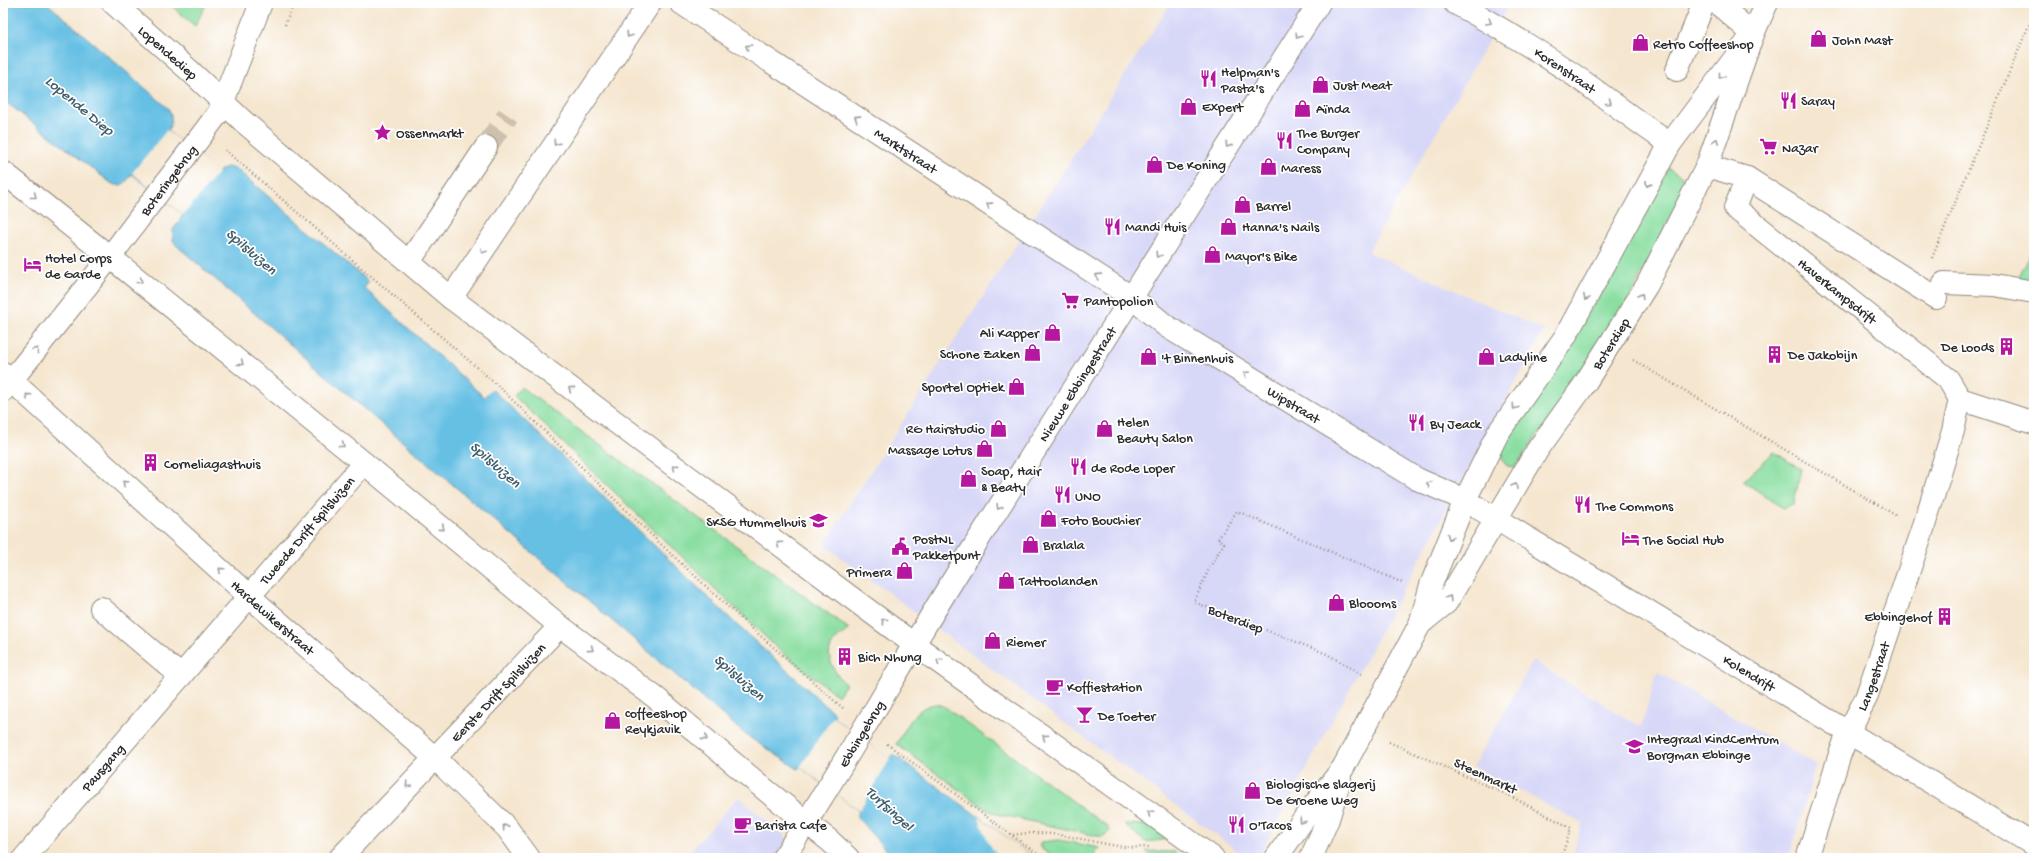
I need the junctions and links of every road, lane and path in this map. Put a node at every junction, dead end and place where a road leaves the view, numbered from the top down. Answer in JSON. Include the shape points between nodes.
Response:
{"nodes":[{"id":1,"x":113,"y":3,"type":"edge"},
{"id":2,"x":261,"y":3,"type":"edge"},
{"id":3,"x":650,"y":3,"type":"edge"},
{"id":4,"x":681,"y":3,"type":"edge"},
{"id":5,"x":1319,"y":3,"type":"edge"},
{"id":6,"x":1455,"y":3,"type":"edge"},
{"id":7,"x":1704,"y":3,"type":"edge"},
{"id":8,"x":1716,"y":3,"type":"edge"},
{"id":9,"x":1767,"y":3,"type":"edge"},
{"id":10,"x":2034,"y":13,"type":"edge"},
{"id":11,"x":1753,"y":34,"type":"junction"},
{"id":12,"x":1677,"y":70,"type":"dead end"},
{"id":13,"x":223,"y":101,"type":"junction"},
{"id":14,"x":1670,"y":144,"type":"junction"},
{"id":15,"x":486,"y":147,"type":"tunnel mouth"},
{"id":16,"x":227,"y":151,"type":"dead end"},
{"id":17,"x":1707,"y":166,"type":"junction"},
{"id":18,"x":3,"y":172,"type":"edge"},
{"id":19,"x":1747,"y":178,"type":"junction"},
{"id":20,"x":110,"y":257,"type":"junction"},
{"id":21,"x":409,"y":262,"type":"junction"},
{"id":22,"x":1929,"y":284,"type":"junction"},
{"id":23,"x":2034,"y":292,"type":"edge"},
{"id":24,"x":1131,"y":297,"type":"junction"},
{"id":25,"x":451,"y":298,"type":"junction"},
{"id":26,"x":1610,"y":346,"type":"junction"},
{"id":27,"x":6,"y":382,"type":"edge"},
{"id":28,"x":1960,"y":399,"type":"junction"},
{"id":29,"x":2034,"y":423,"type":"edge"},
{"id":30,"x":364,"y":463,"type":"junction"},
{"id":31,"x":1465,"y":500,"type":"junction"},
{"id":32,"x":1891,"y":512,"type":"dead end"},
{"id":33,"x":1495,"y":519,"type":"junction"},
{"id":34,"x":1429,"y":593,"type":"junction"},
{"id":35,"x":250,"y":596,"type":"junction"},
{"id":36,"x":100,"y":608,"type":"dead end"},
{"id":37,"x":1420,"y":624,"type":"junction"},
{"id":38,"x":560,"y":626,"type":"junction"},
{"id":39,"x":915,"y":645,"type":"junction"},
{"id":40,"x":181,"y":676,"type":"junction"},
{"id":41,"x":1386,"y":688,"type":"junction"},
{"id":42,"x":1363,"y":730,"type":"junction"},
{"id":43,"x":863,"y":732,"type":"junction"},
{"id":44,"x":1848,"y":733,"type":"junction"},
{"id":45,"x":435,"y":758,"type":"junction"},
{"id":46,"x":1343,"y":768,"type":"junction"},
{"id":47,"x":807,"y":822,"type":"junction"},
{"id":48,"x":1012,"y":835,"type":"junction"},
{"id":49,"x":2034,"y":845,"type":"edge"},
{"id":50,"x":1151,"y":846,"type":"dead end"},
{"id":51,"x":24,"y":858,"type":"edge"},
{"id":52,"x":340,"y":858,"type":"edge"},
{"id":53,"x":528,"y":858,"type":"edge"},
{"id":54,"x":783,"y":858,"type":"edge"},
{"id":55,"x":848,"y":858,"type":"edge"},
{"id":56,"x":1044,"y":858,"type":"edge"},
{"id":57,"x":1213,"y":858,"type":"edge"},
{"id":58,"x":1276,"y":858,"type":"edge"},
{"id":59,"x":1310,"y":858,"type":"edge"},
{"id":60,"x":1561,"y":858,"type":"edge"},
{"id":61,"x":1807,"y":858,"type":"edge"}],
"edges":[{"from":1,"to":13,"type":"street","name":"Lopendediep"},
{"from":2,"to":13,"type":"street","name":"Boteringebrug"},
{"from":3,"to":25,"type":"street","one_way":true},
{"from":24,"to":4,"type":"street","name":"Marktstraat","one_way":true},
{"from":5,"to":24,"type":"street","name":"Nieuwe Ebbingestraat","one_way":true},
{"from":6,"to":14,"type":"street","name":"Korenstraat","one_way":true,"via":[[1539,52]]},
{"from":7,"to":12,"type":"street"},
{"from":8,"to":11,"type":"street"},
{"from":9,"to":11,"type":"street","name":"Boterdiep"},
{"from":10,"to":22,"type":"path"},
{"from":11,"to":14,"type":"street","name":"Boterdiep","one_way":true},
{"from":17,"to":11,"type":"street","name":"Boterdiep","one_way":true},
{"from":13,"to":20,"type":"street","name":"Boteringebrug","via":[[219,112]]},
{"from":13,"to":21,"type":"street","via":[[244,122]]},
{"from":14,"to":31,"type":"street","name":"Boterdiep","one_way":true,"via":[[1564,337],[1498,433]]},
{"from":15,"to":21,"type":"street"},
{"from":16,"to":43,"type":"path","via":[[496,384],[686,568]]},
{"from":17,"to":19,"type":"street"},
{"from":26,"to":17,"type":"street","name":"Boterdiep","one_way":true,"via":[[1647,285]]},
{"from":18,"to":20,"type":"street","one_way":true},
{"from":19,"to":22,"type":"street"},
{"from":19,"to":28,"type":"street","name":"Haverkampsdrift","via":[[1735,208],[1948,379]]},
{"from":27,"to":20,"type":"street","name":"Boteringebrug","one_way":true},
{"from":20,"to":30,"type":"street","one_way":true},
{"from":21,"to":25,"type":"street"},
{"from":22,"to":23,"type":"street","via":[[1994,285]]},
{"from":31,"to":24,"type":"street","name":"Wipstraat","one_way":true,"via":[[1417,479],[1166,326]]},
{"from":24,"to":39,"type":"street","name":"Nieuwe Ebbingestraat","one_way":true},
{"from":39,"to":25,"type":"street","one_way":true},
{"from":26,"to":32,"type":"path"},
{"from":33,"to":26,"type":"street","name":"Boterdiep","one_way":true,"via":[[1538,449]]},
{"from":35,"to":27,"type":"street","name":"Hardewikerstraat","one_way":true},
{"from":28,"to":29,"type":"street"},
{"from":28,"to":44,"type":"street","name":"Langestraat","via":[[1953,431],[1923,529],[1866,698]]},
{"from":30,"to":35,"type":"street","name":"Tweede Drift Spilsluizen"},
{"from":30,"to":38,"type":"street","one_way":true},
{"from":31,"to":33,"type":"street","name":"Kolendrift"},
{"from":31,"to":34,"type":"street","name":"Boterdiep","one_way":true},
{"from":37,"to":33,"type":"street","name":"Boterdiep","one_way":true,"via":[[1446,603]]},
{"from":33,"to":44,"type":"street","name":"Kolendrift"},
{"from":34,"to":37,"type":"street","name":"Boterdiep"},
{"from":34,"to":41,"type":"path","name":"Boterdiep","via":[[1237,511],[1218,539],[1224,544],[1194,602],[1327,654]]},
{"from":35,"to":40,"type":"street","name":"Pausgang"},
{"from":35,"to":45,"type":"street","name":"Hardewikerstraat"},
{"from":36,"to":40,"type":"street"},
{"from":37,"to":41,"type":"street","name":"Boterdiep"},
{"from":38,"to":45,"type":"street","name":"Eerste Drift Spilsluizen"},
{"from":38,"to":47,"type":"street","one_way":true,"via":[[656,698]]},
{"from":39,"to":43,"type":"street","name":"Ebbingebrug"},
{"from":57,"to":39,"type":"street","one_way":true},
{"from":40,"to":51,"type":"street","name":"Pausgang"},
{"from":41,"to":42,"type":"street","name":"Boterdiep"},
{"from":42,"to":46,"type":"street","name":"Boterdiep"},
{"from":42,"to":60,"type":"path","name":"Steenmarkt","via":[[1510,796],[1571,828]]},
{"from":43,"to":47,"type":"street","name":"Ebbingebrug"},
{"from":43,"to":48,"type":"path","via":[[894,750]]},
{"from":44,"to":49,"type":"street","name":"Kolendrift"},
{"from":44,"to":61,"type":"street","name":"Langestraat"},
{"from":45,"to":52,"type":"street","name":"Eerste Drift Spilsluizen","one_way":true},
{"from":53,"to":45,"type":"street","name":"Hardewikerstraat","one_way":true,"via":[[507,828]]},
{"from":46,"to":58,"type":"street","name":"Boterdiep","one_way":true},
{"from":46,"to":59,"type":"street","name":"Boterdiep","via":[[1328,819]]},
{"from":47,"to":54,"type":"street","name":"Ebbingebrug"},
{"from":47,"to":55,"type":"street"},
{"from":48,"to":50,"type":"path","via":[[1058,834],[1124,847]]},
{"from":48,"to":56,"type":"path"}]}
